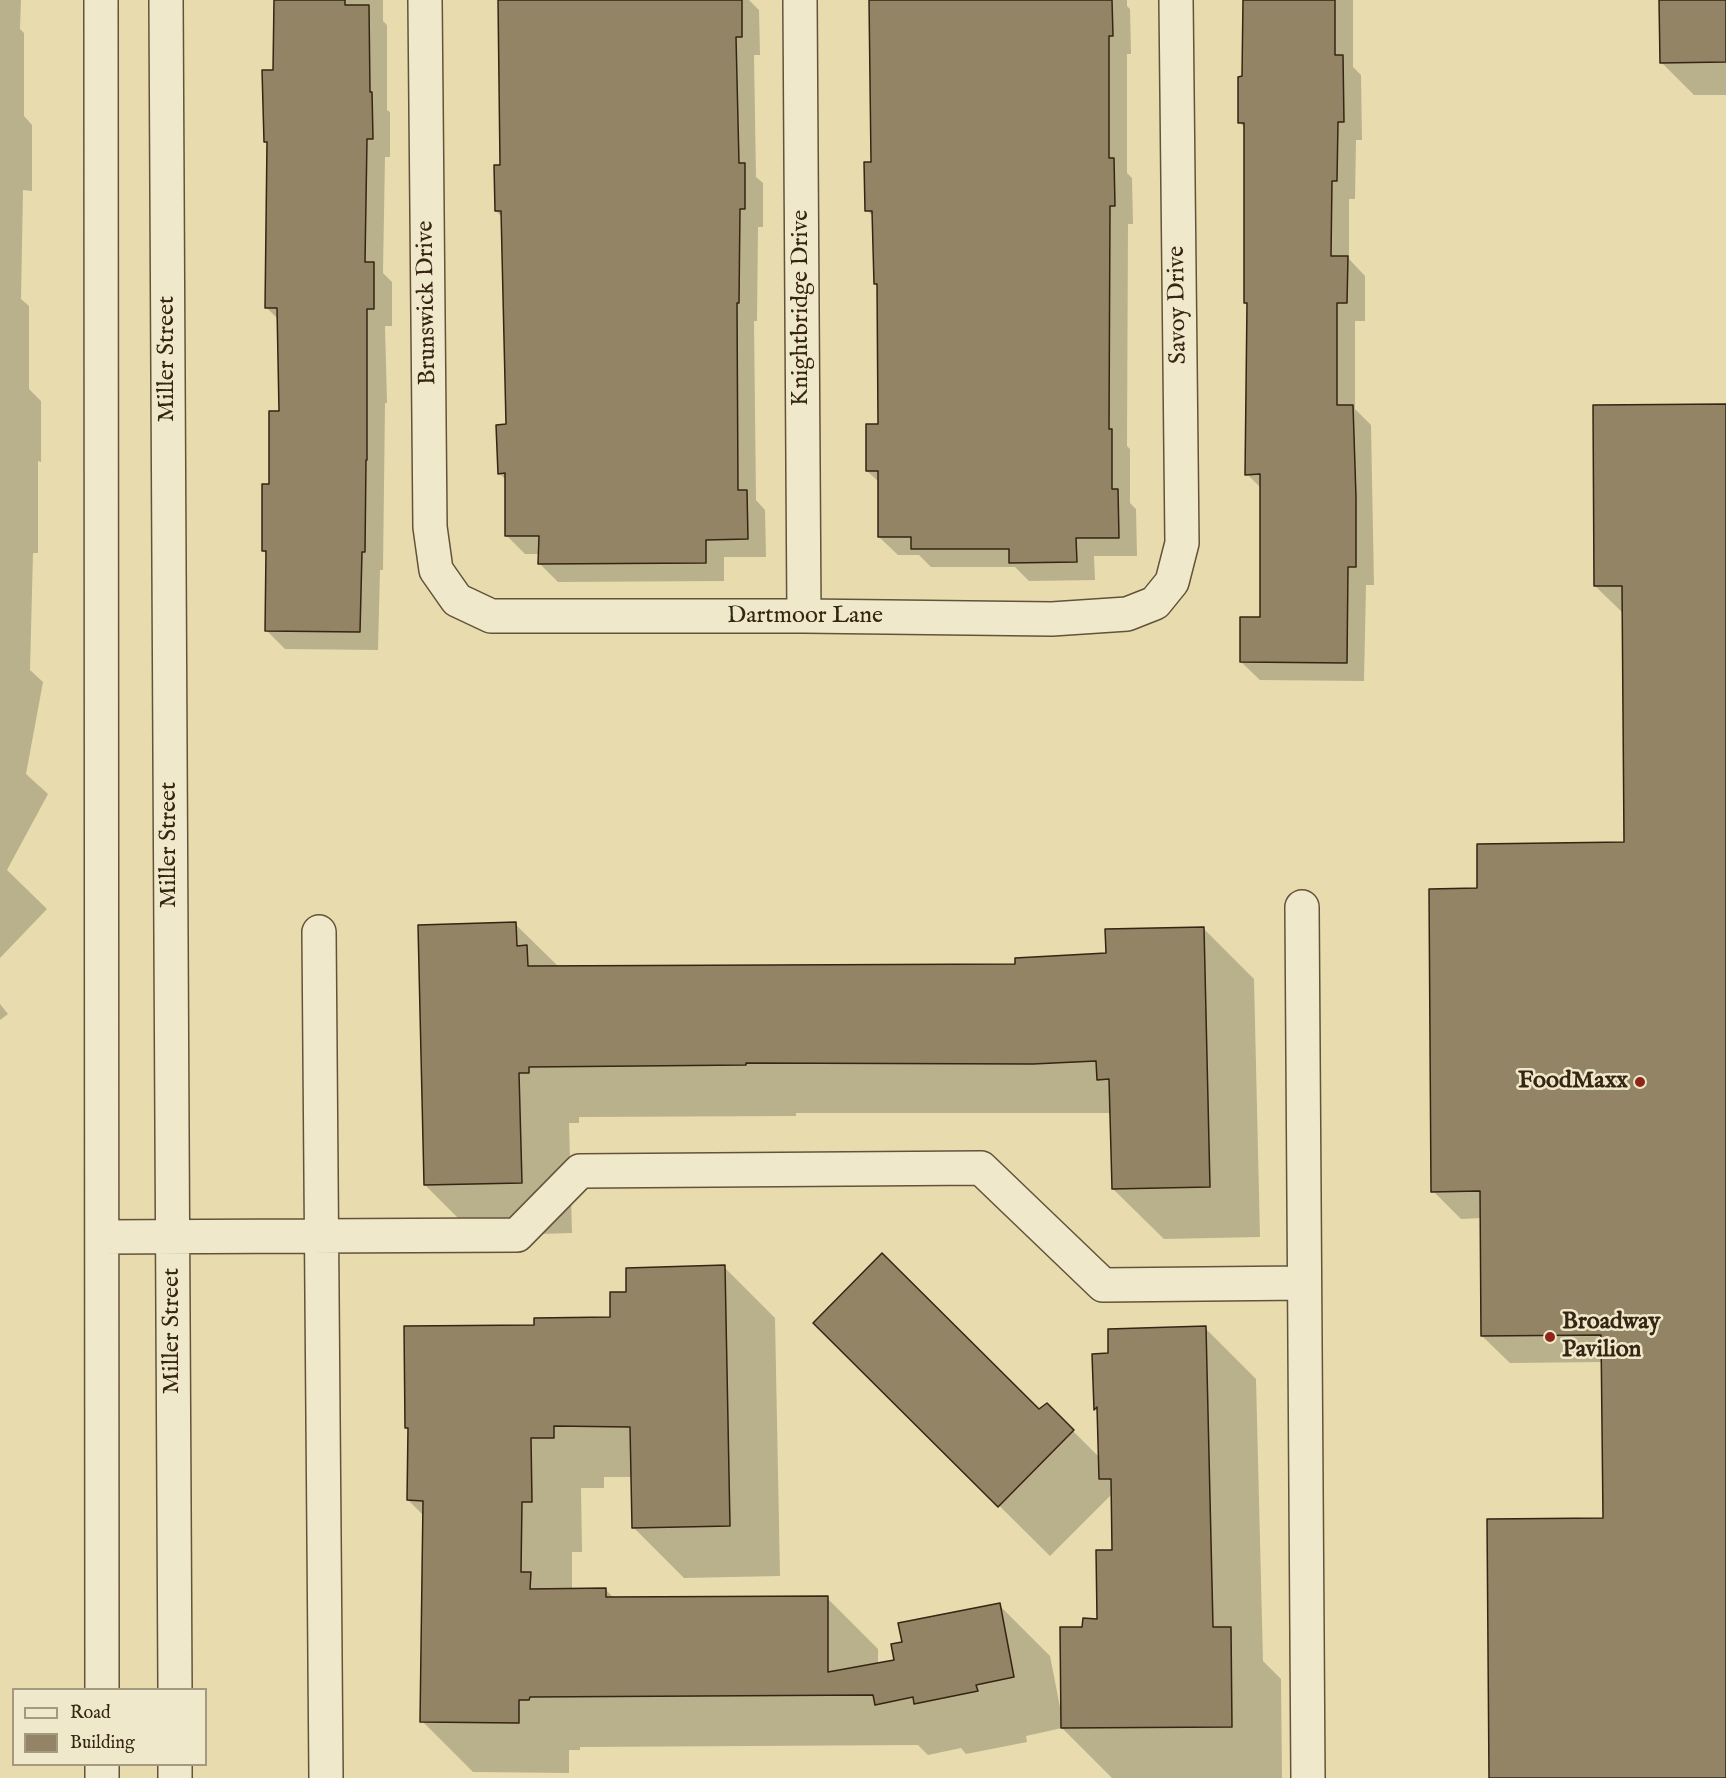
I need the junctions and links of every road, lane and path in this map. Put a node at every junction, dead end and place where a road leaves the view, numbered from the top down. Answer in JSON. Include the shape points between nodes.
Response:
{"nodes":[{"id":1,"x":101,"y":0,"type":"edge"},
{"id":2,"x":165,"y":0,"type":"edge"},
{"id":3,"x":425,"y":0,"type":"edge"},
{"id":4,"x":800,"y":0,"type":"edge"},
{"id":5,"x":1176,"y":0,"type":"edge"},
{"id":6,"x":457,"y":600,"type":"joint"},
{"id":7,"x":1155,"y":603,"type":"joint"},
{"id":8,"x":804,"y":616,"type":"junction"},
{"id":9,"x":1302,"y":907,"type":"dead end"},
{"id":10,"x":319,"y":933,"type":"dead end"},
{"id":11,"x":322,"y":1235,"type":"junction"},
{"id":12,"x":173,"y":1236,"type":"junction"},
{"id":13,"x":102,"y":1237,"type":"junction"},
{"id":14,"x":1305,"y":1283,"type":"junction"},
{"id":15,"x":102,"y":1688,"type":"edge"},
{"id":16,"x":175,"y":1688,"type":"edge"},
{"id":17,"x":326,"y":1778,"type":"edge"},
{"id":18,"x":1308,"y":1778,"type":"edge"}],
"edges":[{"from":1,"to":13,"type":"street"},
{"from":2,"to":12,"type":"street","name":"Miller Street"},
{"from":3,"to":6,"type":"street","name":"Brunswick Drive","via":[[430,527],[436,570]]},
{"from":4,"to":8,"type":"street","name":"Knightbridge Drive"},
{"from":5,"to":7,"type":"street","name":"Savoy Drive","via":[[1182,543],[1172,582]]},
{"from":6,"to":8,"type":"street","name":"Dartmoor Lane","via":[[491,616]]},
{"from":7,"to":8,"type":"street","name":"Dartmoor Lane","via":[[1127,614],[1052,620]]},
{"from":9,"to":14,"type":"street"},
{"from":10,"to":11,"type":"street"},
{"from":11,"to":12,"type":"street"},
{"from":11,"to":14,"type":"street","via":[[517,1235],[580,1171],[981,1168],[1104,1285]]},
{"from":11,"to":17,"type":"street"},
{"from":12,"to":13,"type":"street"},
{"from":12,"to":16,"type":"street","name":"Miller Street"},
{"from":13,"to":15,"type":"street"},
{"from":14,"to":18,"type":"street"}]}
